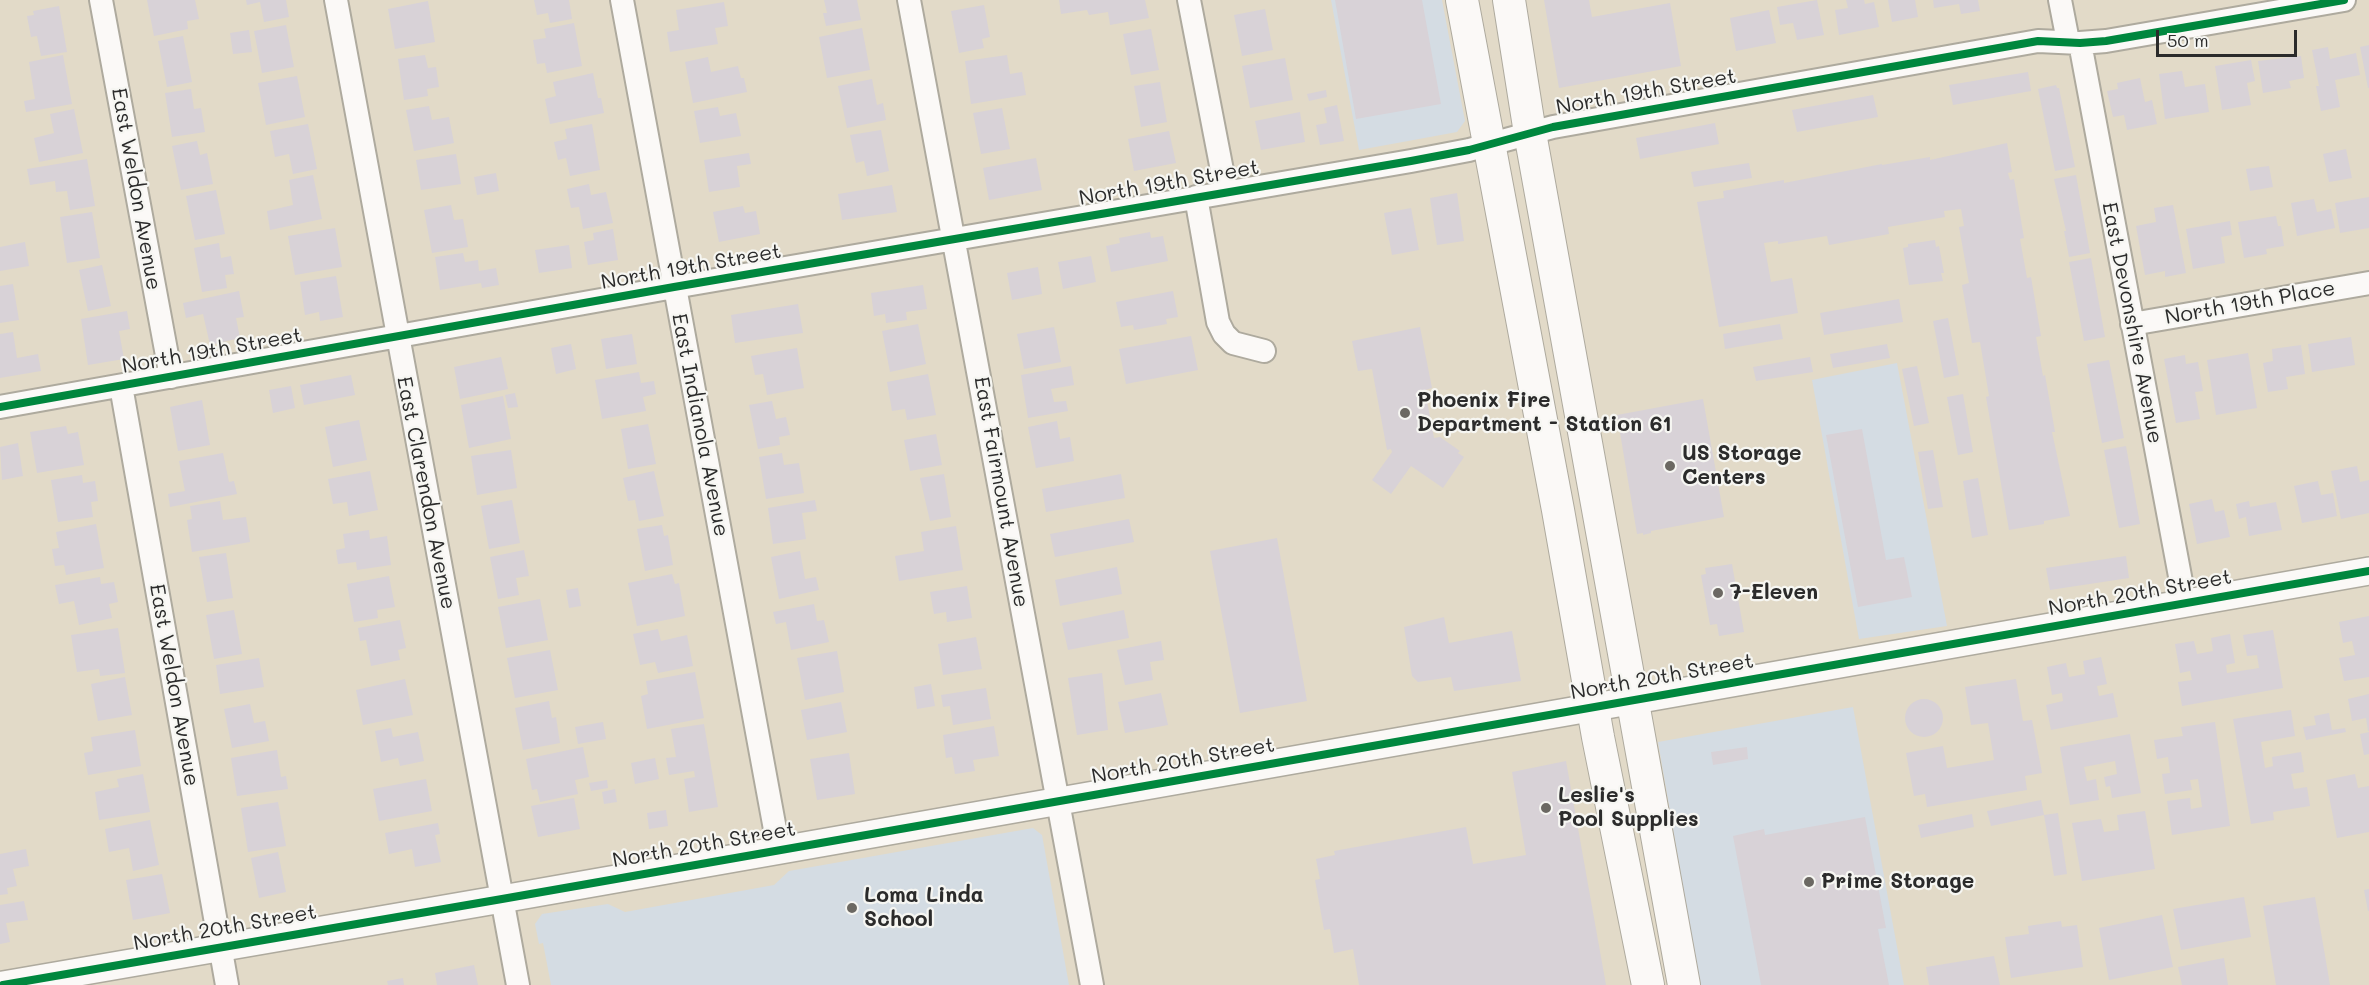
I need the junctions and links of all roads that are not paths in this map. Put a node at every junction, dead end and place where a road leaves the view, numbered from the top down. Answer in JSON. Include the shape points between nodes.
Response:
{"nodes":[{"id":1,"x":102,"y":0,"type":"edge"},
{"id":2,"x":336,"y":0,"type":"edge"},
{"id":3,"x":622,"y":0,"type":"edge"},
{"id":4,"x":909,"y":0,"type":"edge"},
{"id":5,"x":1190,"y":0,"type":"edge"},
{"id":6,"x":1462,"y":0,"type":"edge"},
{"id":7,"x":1509,"y":0,"type":"edge"},
{"id":8,"x":2060,"y":0,"type":"edge"},
{"id":9,"x":2344,"y":0,"type":"edge"},
{"id":10,"x":2074,"y":42,"type":"junction"},
{"id":11,"x":1530,"y":133,"type":"junction"},
{"id":12,"x":1489,"y":144,"type":"junction"},
{"id":13,"x":1226,"y":191,"type":"junction"},
{"id":14,"x":1196,"y":197,"type":"junction"},
{"id":15,"x":953,"y":239,"type":"junction"},
{"id":16,"x":2369,"y":283,"type":"edge"},
{"id":17,"x":674,"y":287,"type":"junction"},
{"id":18,"x":2132,"y":324,"type":"junction"},
{"id":19,"x":397,"y":337,"type":"junction"},
{"id":20,"x":1264,"y":351,"type":"dead end"},
{"id":21,"x":171,"y":377,"type":"junction"},
{"id":22,"x":121,"y":386,"type":"junction"},
{"id":23,"x":0,"y":407,"type":"edge"},
{"id":24,"x":2369,"y":572,"type":"edge"},
{"id":25,"x":2185,"y":603,"type":"junction"},
{"id":26,"x":1634,"y":701,"type":"junction"},
{"id":27,"x":1592,"y":707,"type":"junction"},
{"id":28,"x":1057,"y":801,"type":"junction"},
{"id":29,"x":779,"y":851,"type":"junction"},
{"id":30,"x":502,"y":899,"type":"junction"},
{"id":31,"x":220,"y":948,"type":"junction"},
{"id":32,"x":3,"y":985,"type":"edge"},
{"id":33,"x":227,"y":985,"type":"edge"},
{"id":34,"x":518,"y":985,"type":"edge"},
{"id":35,"x":1092,"y":985,"type":"edge"},
{"id":36,"x":1648,"y":985,"type":"edge"},
{"id":37,"x":1684,"y":985,"type":"edge"}],
"edges":[{"from":1,"to":21,"type":"street","name":"East Weldon Avenue"},
{"from":2,"to":19,"type":"street","name":"East Clarendon Avenue"},
{"from":3,"to":17,"type":"street","name":"East Indianola Avenue"},
{"from":4,"to":15,"type":"street","name":"East Fairmount Avenue"},
{"from":5,"to":13,"type":"street"},
{"from":6,"to":12,"type":"main road"},
{"from":7,"to":11,"type":"main road"},
{"from":8,"to":10,"type":"street","name":"East Devonshire Avenue"},
{"from":9,"to":10,"type":"street","name":"North 19th Street","via":[[2106,41]]},
{"from":10,"to":11,"type":"street","name":"North 19th Street","via":[[2038,41]]},
{"from":10,"to":18,"type":"street","name":"East Devonshire Avenue"},
{"from":11,"to":12,"type":"street","name":"North 19th Street"},
{"from":11,"to":26,"type":"main road"},
{"from":12,"to":13,"type":"street","name":"North 19th Street"},
{"from":12,"to":27,"type":"main road"},
{"from":13,"to":14,"type":"street","name":"North 19th Street"},
{"from":14,"to":15,"type":"street","name":"North 19th Street"},
{"from":14,"to":20,"type":"street","via":[[1218,322],[1233,343]]},
{"from":15,"to":17,"type":"street","name":"North 19th Street"},
{"from":15,"to":28,"type":"street","name":"East Fairmount Avenue"},
{"from":16,"to":18,"type":"street","name":"North 19th Place"},
{"from":17,"to":19,"type":"street","name":"North 19th Street"},
{"from":17,"to":29,"type":"street","name":"East Indianola Avenue"},
{"from":18,"to":25,"type":"street","name":"East Devonshire Avenue"},
{"from":19,"to":21,"type":"street","name":"North 19th Street"},
{"from":19,"to":30,"type":"street","name":"East Clarendon Avenue"},
{"from":21,"to":22,"type":"street","name":"North 19th Street"},
{"from":22,"to":23,"type":"street","name":"North 19th Street"},
{"from":22,"to":31,"type":"street","name":"East Weldon Avenue"},
{"from":24,"to":25,"type":"street","name":"North 20th Street"},
{"from":25,"to":26,"type":"street","name":"North 20th Street"},
{"from":26,"to":27,"type":"street","name":"North 20th Street"},
{"from":26,"to":37,"type":"main road"},
{"from":27,"to":28,"type":"street","name":"North 20th Street"},
{"from":27,"to":36,"type":"main road"},
{"from":28,"to":29,"type":"street","name":"North 20th Street"},
{"from":28,"to":35,"type":"street","name":"East Fairmount Avenue"},
{"from":29,"to":30,"type":"street","name":"North 20th Street"},
{"from":30,"to":31,"type":"street","name":"North 20th Street"},
{"from":30,"to":34,"type":"street","name":"East Clarendon Avenue"},
{"from":31,"to":32,"type":"street","name":"North 20th Street"},
{"from":31,"to":33,"type":"street","name":"East Weldon Avenue"}]}
